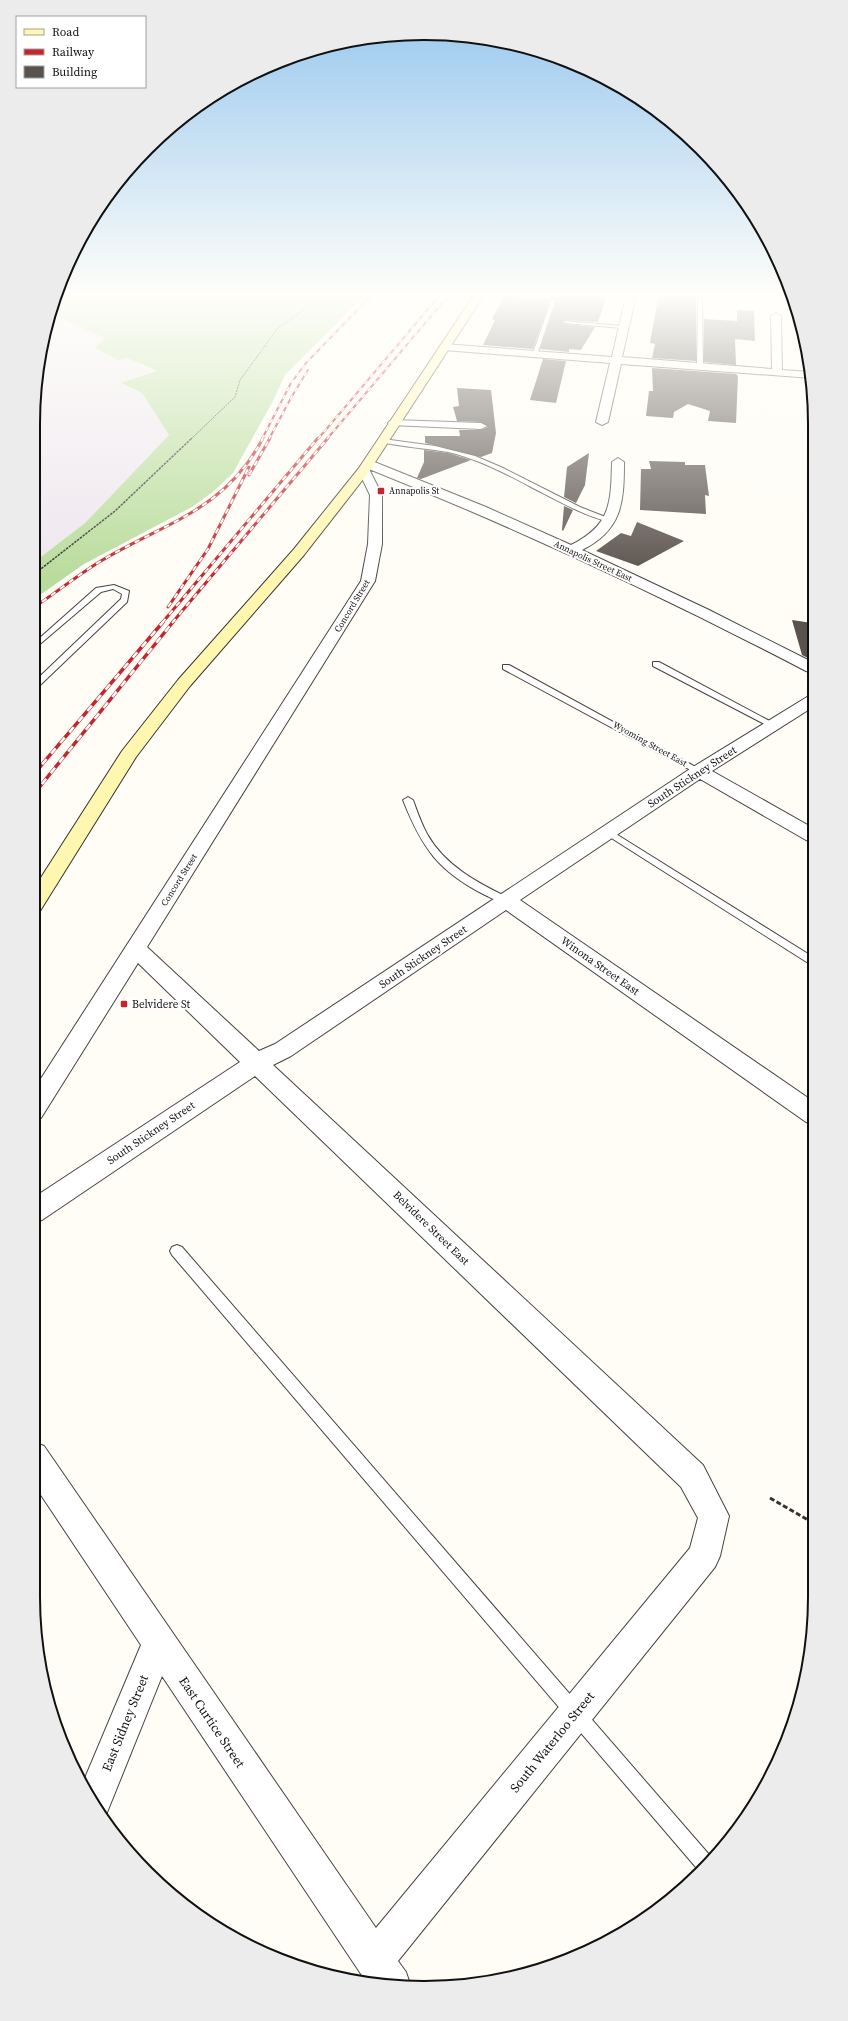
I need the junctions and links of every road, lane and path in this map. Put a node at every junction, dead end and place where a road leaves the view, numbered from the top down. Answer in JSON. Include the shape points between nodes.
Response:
{"nodes":[{"id":1,"x":237,"y":389,"type":"edge"},
{"id":2,"x":416,"y":389,"type":"edge"},
{"id":3,"x":608,"y":389,"type":"edge"},
{"id":4,"x":602,"y":422,"type":"dead end"},
{"id":5,"x":394,"y":423,"type":"junction"},
{"id":6,"x":481,"y":426,"type":"dead end"},
{"id":7,"x":383,"y":441,"type":"junction"},
{"id":8,"x":618,"y":462,"type":"dead end"},
{"id":9,"x":366,"y":467,"type":"junction"},
{"id":10,"x":610,"y":520,"type":"junction"},
{"id":11,"x":571,"y":550,"type":"junction"},
{"id":12,"x":40,"y":570,"type":"edge"},
{"id":13,"x":40,"y":642,"type":"edge"},
{"id":14,"x":656,"y":664,"type":"dead end"},
{"id":15,"x":808,"y":666,"type":"edge"},
{"id":16,"x":506,"y":667,"type":"dead end"},
{"id":17,"x":40,"y":680,"type":"edge"},
{"id":18,"x":808,"y":703,"type":"edge"},
{"id":19,"x":773,"y":725,"type":"junction"},
{"id":20,"x":699,"y":771,"type":"junction"},
{"id":21,"x":408,"y":800,"type":"dead end"},
{"id":22,"x":608,"y":832,"type":"junction"},
{"id":23,"x":808,"y":833,"type":"edge"},
{"id":24,"x":40,"y":895,"type":"edge"},
{"id":25,"x":507,"y":901,"type":"junction"},
{"id":26,"x":136,"y":949,"type":"junction"},
{"id":27,"x":808,"y":959,"type":"edge"},
{"id":28,"x":257,"y":1062,"type":"junction"},
{"id":29,"x":40,"y":1100,"type":"edge"},
{"id":30,"x":808,"y":1111,"type":"edge"},
{"id":31,"x":40,"y":1207,"type":"edge"},
{"id":32,"x":177,"y":1251,"type":"dead end"},
{"id":33,"x":40,"y":1467,"type":"edge"},
{"id":34,"x":770,"y":1498,"type":"dead end"},
{"id":35,"x":714,"y":1516,"type":"joint"},
{"id":36,"x":808,"y":1520,"type":"edge"},
{"id":37,"x":158,"y":1643,"type":"junction"},
{"id":38,"x":576,"y":1713,"type":"junction"},
{"id":39,"x":95,"y":1795,"type":"edge"},
{"id":40,"x":702,"y":1862,"type":"edge"},
{"id":41,"x":384,"y":1973,"type":"edge"}],
"edges":[{"from":1,"to":12,"type":"path","via":[[235,396],[214,418],[115,511]]},
{"from":2,"to":5,"type":"main road"},
{"from":3,"to":4,"type":"street"},
{"from":5,"to":6,"type":"street"},
{"from":5,"to":7,"type":"main road"},
{"from":7,"to":9,"type":"main road"},
{"from":7,"to":10,"type":"lane","via":[[438,448],[485,462],[578,508]]},
{"from":8,"to":10,"type":"street","via":[[618,496]]},
{"from":9,"to":11,"type":"street","name":"Annapolis Street East"},
{"from":9,"to":24,"type":"main road","via":[[299,552],[184,683],[128,755]]},
{"from":9,"to":26,"type":"street","name":"Concord Street","via":[[376,496],[375,544],[368,581]]},
{"from":10,"to":11,"type":"street","via":[[605,528],[585,544]]},
{"from":11,"to":15,"type":"street","name":"Annapolis Street East","via":[[691,606]]},
{"from":13,"to":17,"type":"lane","via":[[99,590],[114,587],[126,593],[124,600]]},
{"from":14,"to":19,"type":"lane"},
{"from":16,"to":20,"type":"lane","name":"Wyoming Street East"},
{"from":18,"to":19,"type":"street","name":"South Stickney Street"},
{"from":19,"to":20,"type":"street","name":"South Stickney Street"},
{"from":20,"to":22,"type":"street","name":"South Stickney Street"},
{"from":20,"to":23,"type":"street","name":"Wyoming Street East"},
{"from":21,"to":25,"type":"lane","name":"Winona Street East","via":[[424,837],[444,864],[475,886]]},
{"from":22,"to":25,"type":"street","name":"South Stickney Street"},
{"from":22,"to":27,"type":"lane"},
{"from":25,"to":28,"type":"street","name":"South Stickney Street","via":[[283,1050]]},
{"from":25,"to":30,"type":"street","name":"Winona Street East"},
{"from":26,"to":28,"type":"street","name":"Belvidere Street East"},
{"from":26,"to":29,"type":"street","name":"Concord Street"},
{"from":28,"to":31,"type":"street","name":"South Stickney Street"},
{"from":28,"to":35,"type":"street","name":"Belvidere Street East","via":[[692,1476]]},
{"from":32,"to":38,"type":"lane"},
{"from":33,"to":37,"type":"street","name":"East Curtice Street"},
{"from":34,"to":36,"type":"path"},
{"from":35,"to":38,"type":"street","name":"South Waterloo Street","via":[[704,1556]]},
{"from":37,"to":39,"type":"street","name":"East Sidney Street"},
{"from":37,"to":41,"type":"street","name":"East Curtice Street"},
{"from":38,"to":40,"type":"lane"},
{"from":38,"to":41,"type":"street","name":"South Waterloo Street"}]}
